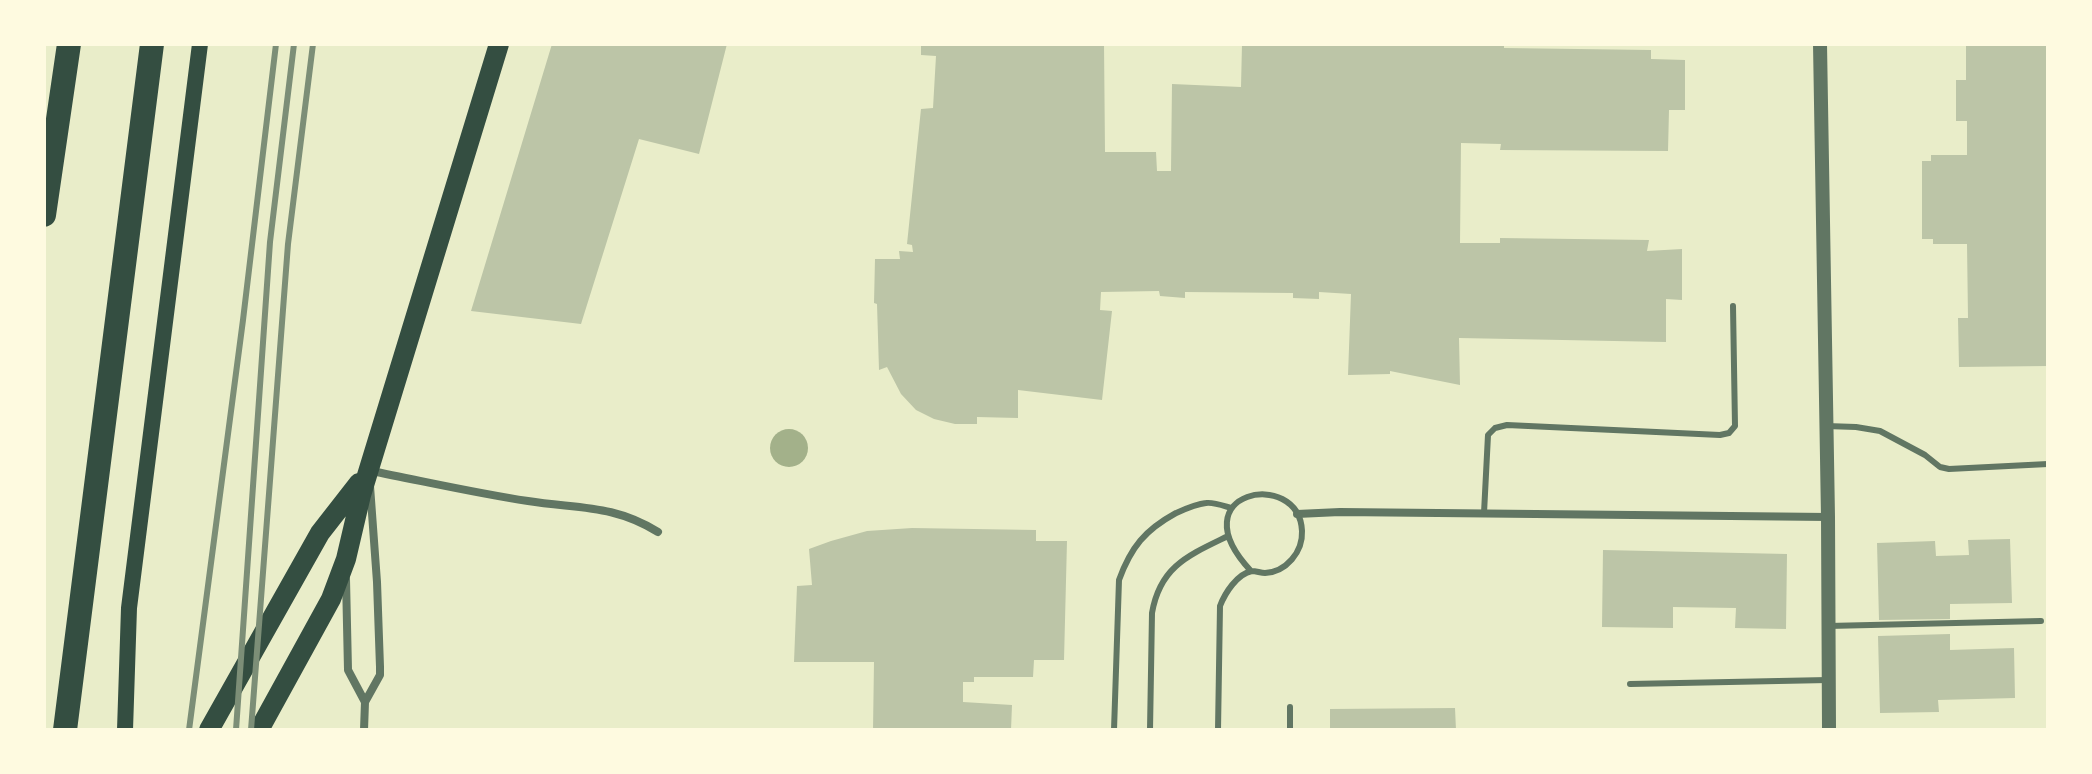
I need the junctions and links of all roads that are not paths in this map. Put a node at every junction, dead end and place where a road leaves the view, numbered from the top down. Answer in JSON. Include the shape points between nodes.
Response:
{"nodes":[{"id":1,"x":69,"y":44,"type":"edge"},
{"id":2,"x":152,"y":44,"type":"edge"},
{"id":3,"x":200,"y":44,"type":"edge"},
{"id":4,"x":499,"y":44,"type":"edge"},
{"id":5,"x":1820,"y":44,"type":"edge"},
{"id":6,"x":44,"y":215,"type":"edge"},
{"id":7,"x":1733,"y":306,"type":"dead end"},
{"id":8,"x":1826,"y":426,"type":"junction"},
{"id":9,"x":2048,"y":464,"type":"edge"},
{"id":10,"x":369,"y":471,"type":"junction"},
{"id":11,"x":1231,"y":508,"type":"junction"},
{"id":12,"x":1484,"y":513,"type":"junction"},
{"id":13,"x":1297,"y":514,"type":"junction"},
{"id":14,"x":1828,"y":517,"type":"junction"},
{"id":15,"x":658,"y":532,"type":"dead end"},
{"id":16,"x":1228,"y":536,"type":"junction"},
{"id":17,"x":346,"y":559,"type":"junction"},
{"id":18,"x":1251,"y":571,"type":"junction"},
{"id":19,"x":2041,"y":621,"type":"dead end"},
{"id":20,"x":1828,"y":626,"type":"junction"},
{"id":21,"x":1828,"y":680,"type":"junction"},
{"id":22,"x":1630,"y":684,"type":"dead end"},
{"id":23,"x":365,"y":702,"type":"junction"},
{"id":24,"x":1290,"y":707,"type":"dead end"},
{"id":25,"x":65,"y":730,"type":"edge"},
{"id":26,"x":125,"y":730,"type":"edge"},
{"id":27,"x":209,"y":730,"type":"edge"},
{"id":28,"x":259,"y":730,"type":"edge"},
{"id":29,"x":364,"y":730,"type":"edge"},
{"id":30,"x":1114,"y":730,"type":"edge"},
{"id":31,"x":1150,"y":730,"type":"edge"},
{"id":32,"x":1218,"y":730,"type":"edge"},
{"id":33,"x":1290,"y":730,"type":"edge"},
{"id":34,"x":1829,"y":730,"type":"edge"}],
"edges":[{"from":1,"to":6,"type":"highway"},
{"from":2,"to":25,"type":"highway"},
{"from":3,"to":26,"type":"main road","via":[[129,608]]},
{"from":4,"to":10,"type":"main road"},
{"from":5,"to":8,"type":"street"},
{"from":7,"to":12,"type":"lane","via":[[1735,426],[1729,433],[1495,428],[1488,435]]},
{"from":8,"to":9,"type":"lane","via":[[1880,431],[1949,469]]},
{"from":8,"to":14,"type":"street"},
{"from":10,"to":15,"type":"street","via":[[615,512]]},
{"from":10,"to":17,"type":"main road"},
{"from":10,"to":23,"type":"street","via":[[380,675]]},
{"from":10,"to":27,"type":"main road","via":[[320,533]]},
{"from":11,"to":13,"type":"lane","via":[[1258,493],[1287,502]]},
{"from":11,"to":16,"type":"lane"},
{"from":11,"to":30,"type":"lane","via":[[1207,503],[1184,509],[1149,530],[1126,560],[1119,580]]},
{"from":12,"to":13,"type":"street"},
{"from":12,"to":14,"type":"street"},
{"from":13,"to":18,"type":"lane","via":[[1301,544],[1294,558],[1267,573]]},
{"from":14,"to":20,"type":"street"},
{"from":16,"to":18,"type":"lane"},
{"from":16,"to":31,"type":"lane","via":[[1178,563],[1154,599]]},
{"from":17,"to":23,"type":"street","via":[[348,670]]},
{"from":17,"to":28,"type":"main road","via":[[331,599]]},
{"from":18,"to":32,"type":"lane","via":[[1233,584],[1220,606]]},
{"from":19,"to":20,"type":"lane"},
{"from":20,"to":21,"type":"street"},
{"from":21,"to":22,"type":"lane"},
{"from":21,"to":34,"type":"street"},
{"from":23,"to":29,"type":"street"},
{"from":24,"to":33,"type":"lane"}]}
